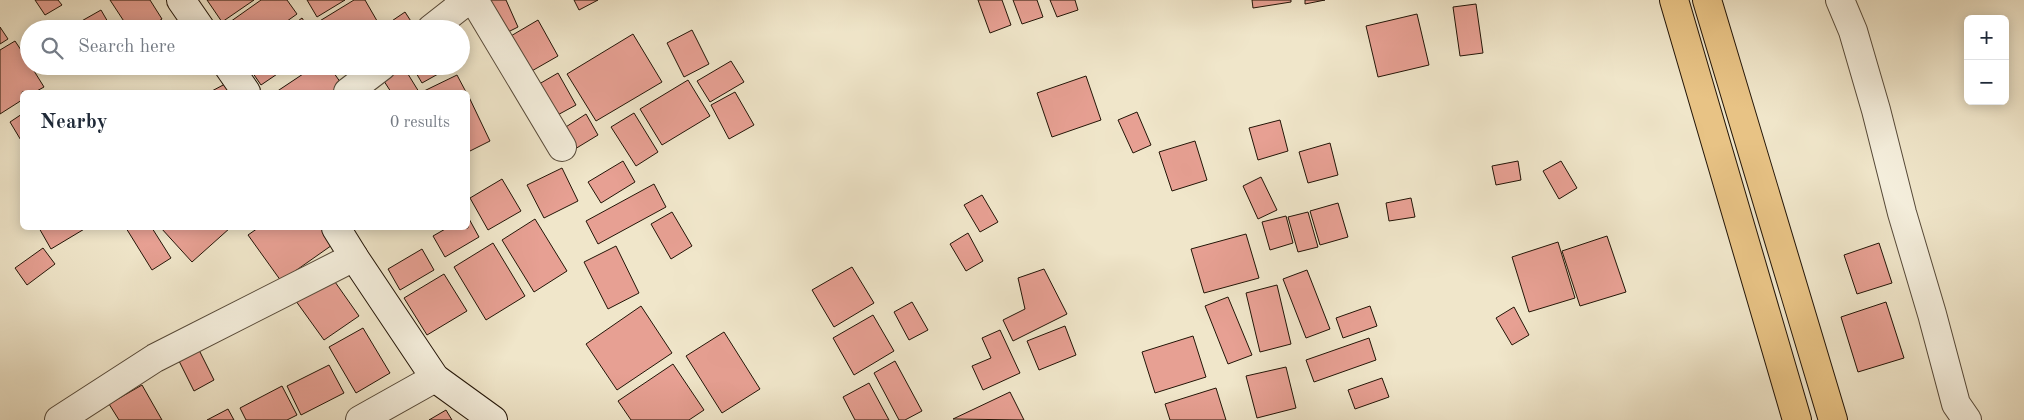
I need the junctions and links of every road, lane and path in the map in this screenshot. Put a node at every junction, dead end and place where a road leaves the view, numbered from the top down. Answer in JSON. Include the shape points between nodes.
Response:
{"nodes":[{"id":1,"x":181,"y":0,"type":"edge"},
{"id":2,"x":468,"y":0,"type":"edge"},
{"id":3,"x":474,"y":0,"type":"edge"},
{"id":4,"x":1674,"y":0,"type":"edge"},
{"id":5,"x":1707,"y":0,"type":"edge"},
{"id":6,"x":1840,"y":0,"type":"edge"},
{"id":7,"x":195,"y":20,"type":"edge"},
{"id":8,"x":442,"y":20,"type":"edge"},
{"id":9,"x":234,"y":75,"type":"edge"},
{"id":10,"x":370,"y":75,"type":"edge"},
{"id":11,"x":245,"y":90,"type":"edge"},
{"id":12,"x":351,"y":90,"type":"edge"},
{"id":13,"x":562,"y":147,"type":"dead end"},
{"id":14,"x":337,"y":230,"type":"edge"},
{"id":15,"x":354,"y":257,"type":"junction"},
{"id":16,"x":435,"y":378,"type":"junction"},
{"id":17,"x":59,"y":420,"type":"edge"},
{"id":18,"x":360,"y":420,"type":"edge"},
{"id":19,"x":493,"y":420,"type":"edge"},
{"id":20,"x":1797,"y":420,"type":"edge"},
{"id":21,"x":1833,"y":420,"type":"edge"},
{"id":22,"x":1968,"y":420,"type":"edge"}],
"edges":[{"from":1,"to":7,"type":"street"},
{"from":2,"to":8,"type":"street"},
{"from":3,"to":13,"type":"street"},
{"from":4,"to":20,"type":"main road"},
{"from":5,"to":21,"type":"main road"},
{"from":6,"to":22,"type":"street","via":[[1853,31],[1876,110],[1956,404]]},
{"from":9,"to":11,"type":"street"},
{"from":10,"to":12,"type":"street"},
{"from":14,"to":15,"type":"street"},
{"from":15,"to":16,"type":"street"},
{"from":15,"to":17,"type":"street","via":[[155,358]]},
{"from":16,"to":18,"type":"street"},
{"from":16,"to":19,"type":"street"}]}
